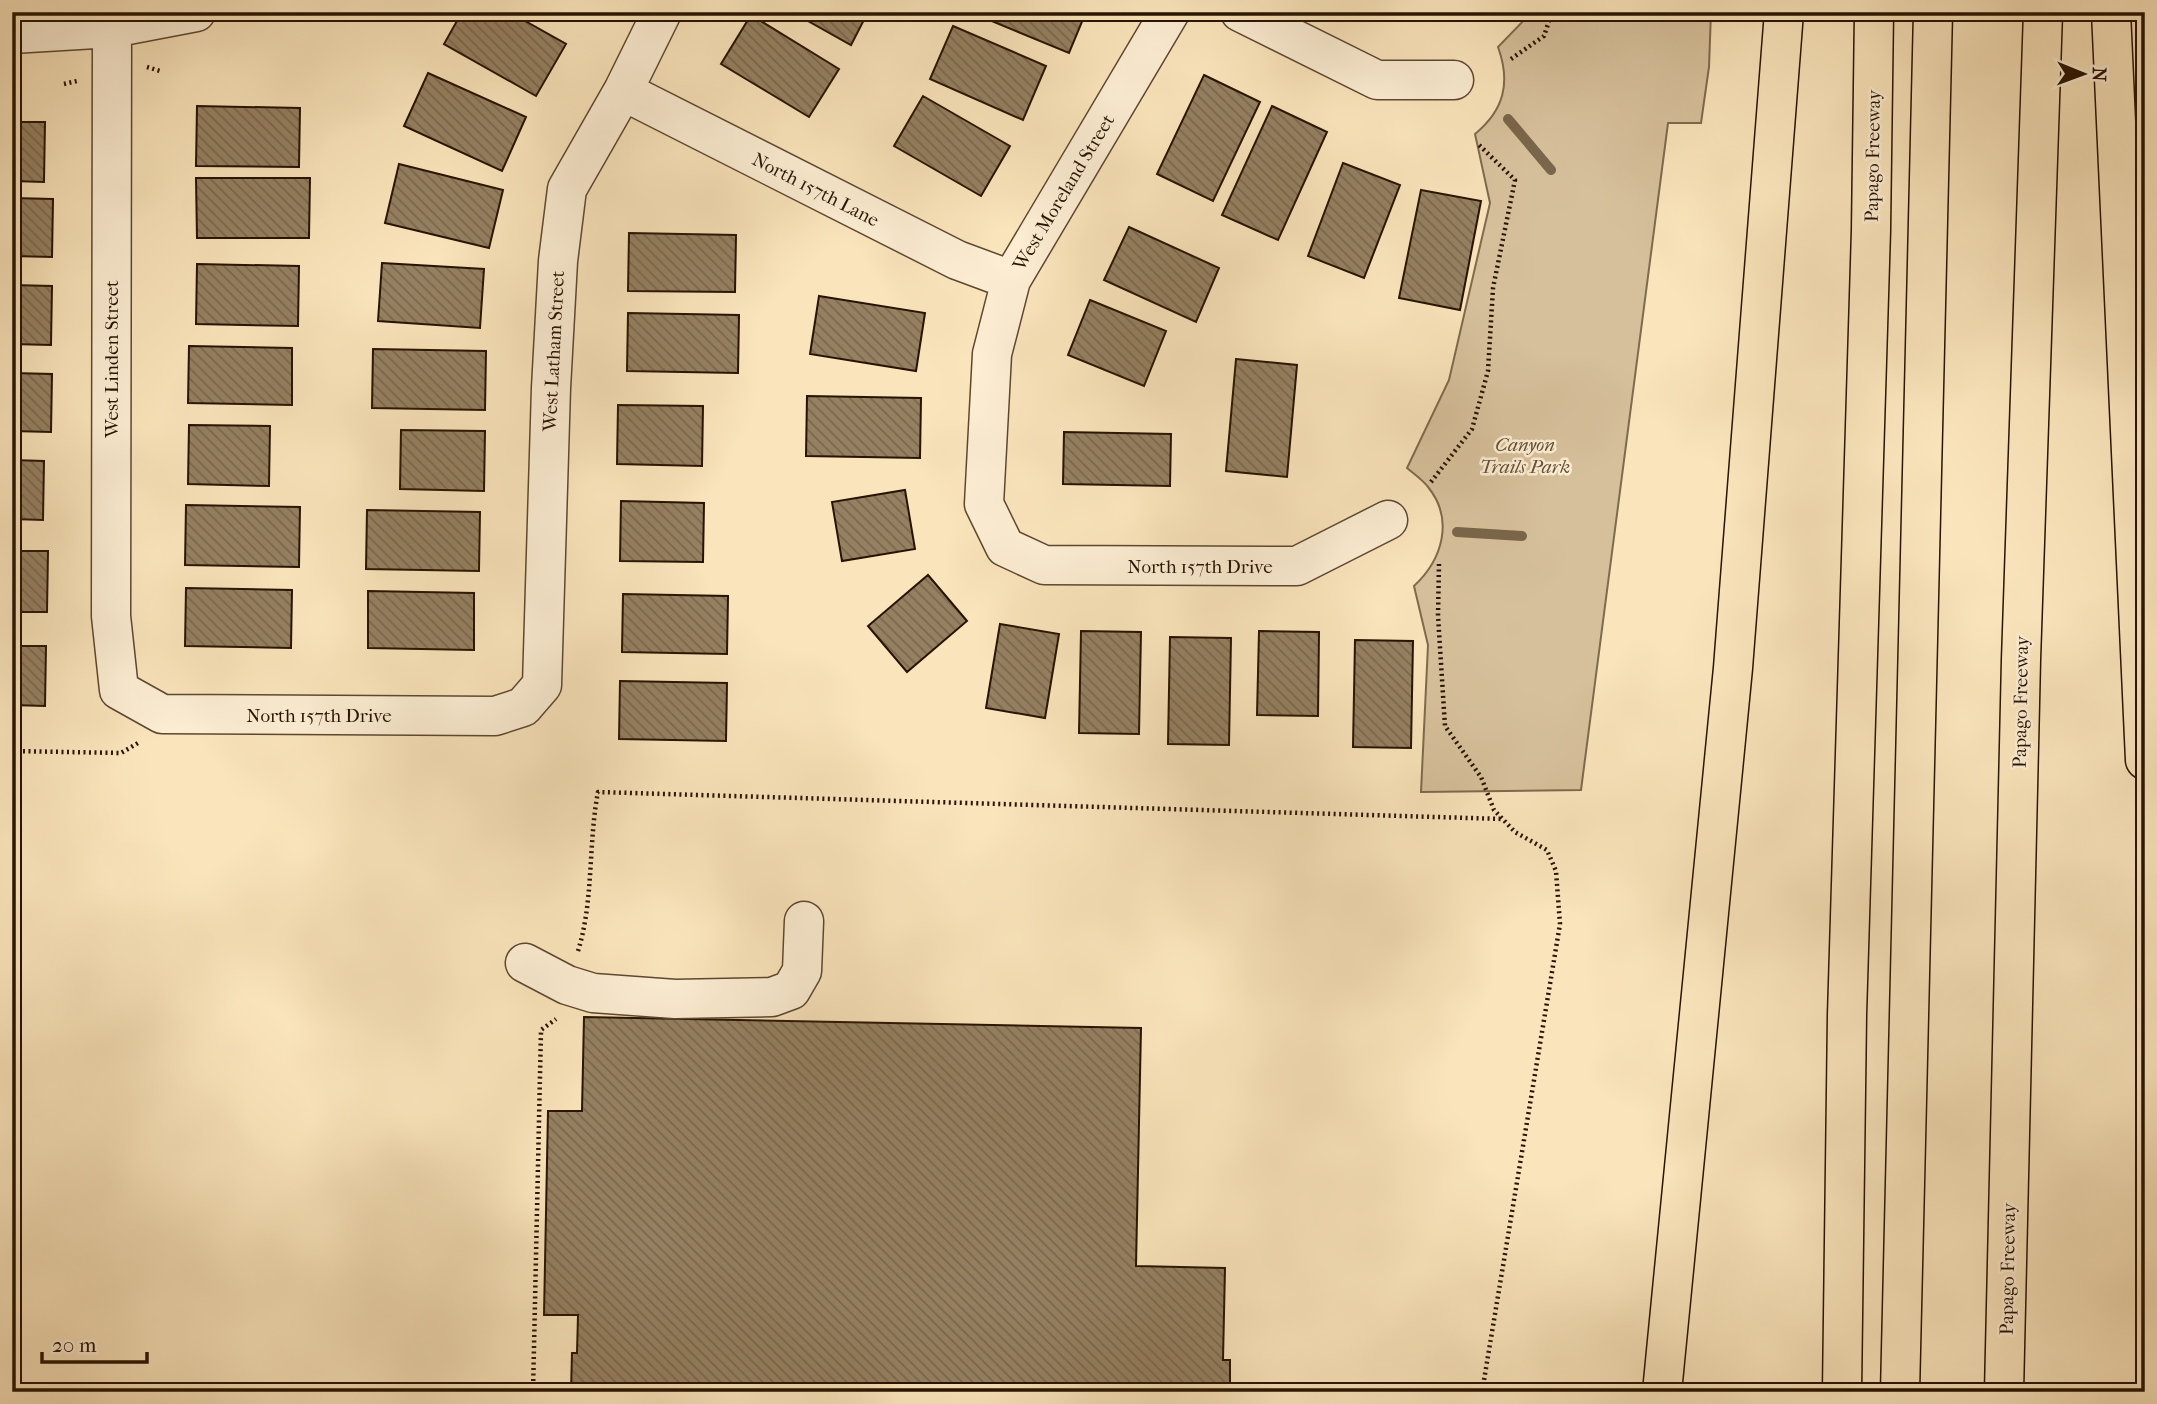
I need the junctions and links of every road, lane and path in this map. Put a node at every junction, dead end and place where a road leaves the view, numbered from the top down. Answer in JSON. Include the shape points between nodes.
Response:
{"nodes":[{"id":1,"x":196,"y":12,"type":"edge"},
{"id":2,"x":662,"y":12,"type":"edge"},
{"id":3,"x":1170,"y":12,"type":"edge"},
{"id":4,"x":1240,"y":12,"type":"edge"},
{"id":5,"x":1552,"y":12,"type":"edge"},
{"id":6,"x":1784,"y":12,"type":"edge"},
{"id":7,"x":1874,"y":12,"type":"edge"},
{"id":8,"x":1933,"y":12,"type":"edge"},
{"id":9,"x":2043,"y":12,"type":"edge"},
{"id":10,"x":2111,"y":12,"type":"edge"},
{"id":11,"x":112,"y":28,"type":"junction"},
{"id":12,"x":12,"y":34,"type":"edge"},
{"id":13,"x":1511,"y":58,"type":"dead end"},
{"id":14,"x":1454,"y":80,"type":"dead end"},
{"id":15,"x":623,"y":91,"type":"junction"},
{"id":16,"x":1477,"y":143,"type":"dead end"},
{"id":17,"x":1011,"y":280,"type":"junction"},
{"id":18,"x":1431,"y":482,"type":"dead end"},
{"id":19,"x":1388,"y":520,"type":"dead end"},
{"id":20,"x":1006,"y":547,"type":"joint"},
{"id":21,"x":1439,"y":564,"type":"dead end"},
{"id":22,"x":119,"y":690,"type":"joint"},
{"id":23,"x":523,"y":707,"type":"joint"},
{"id":24,"x":144,"y":740,"type":"dead end"},
{"id":25,"x":12,"y":751,"type":"edge"},
{"id":26,"x":2145,"y":760,"type":"edge"},
{"id":27,"x":1503,"y":820,"type":"junction"},
{"id":28,"x":804,"y":921,"type":"dead end"},
{"id":29,"x":525,"y":963,"type":"dead end"},
{"id":30,"x":567,"y":985,"type":"junction"},
{"id":31,"x":537,"y":1225,"type":"junction"},
{"id":32,"x":545,"y":1225,"type":"dead end"},
{"id":33,"x":533,"y":1392,"type":"edge"},
{"id":34,"x":1482,"y":1392,"type":"edge"},
{"id":35,"x":1662,"y":1392,"type":"edge"},
{"id":36,"x":1842,"y":1392,"type":"edge"},
{"id":37,"x":1900,"y":1392,"type":"edge"},
{"id":38,"x":2004,"y":1392,"type":"edge"}],
"edges":[{"from":1,"to":11,"type":"street"},
{"from":2,"to":15,"type":"street","name":"West Latham Street"},
{"from":3,"to":17,"type":"street","name":"West Moreland Street"},
{"from":4,"to":14,"type":"street","via":[[1377,80]]},
{"from":5,"to":13,"type":"path","via":[[1544,36]]},
{"from":6,"to":35,"type":"highway","via":[[1733,668]]},
{"from":7,"to":36,"type":"highway","name":"Papago Freeway","via":[[1847,1014]]},
{"from":8,"to":37,"type":"highway"},
{"from":9,"to":38,"type":"highway","name":"Papago Freeway","via":[[2021,646]]},
{"from":10,"to":26,"type":"highway"},
{"from":11,"to":12,"type":"street"},
{"from":11,"to":22,"type":"street","name":"West Linden Street","via":[[111,616]]},
{"from":15,"to":17,"type":"street","name":"North 157th Lane","via":[[957,260]]},
{"from":15,"to":23,"type":"street","name":"West Latham Street","via":[[567,189],[551,388],[542,685]]},
{"from":16,"to":18,"type":"path","via":[[1514,180],[1493,289],[1488,371],[1472,429]]},
{"from":17,"to":20,"type":"street","name":"West Moreland Street","via":[[992,354],[984,503]]},
{"from":19,"to":20,"type":"street","name":"North 157th Drive","via":[[1297,566],[1044,565]]},
{"from":21,"to":27,"type":"path","via":[[1445,726],[1481,777]]},
{"from":22,"to":23,"type":"street","name":"North 157th Drive","via":[[162,714],[495,716]]},
{"from":24,"to":25,"type":"path","via":[[121,753]]},
{"from":27,"to":30,"type":"path","via":[[598,792],[585,917]]},
{"from":27,"to":34,"type":"path","via":[[1547,850],[1556,872],[1560,924]]},
{"from":28,"to":30,"type":"street","via":[[802,971],[791,990],[772,997],[675,999],[593,993]]},
{"from":29,"to":30,"type":"street"},
{"from":30,"to":31,"type":"path","via":[[557,1018],[541,1030]]},
{"from":31,"to":32,"type":"path"},
{"from":31,"to":33,"type":"path"}]}
